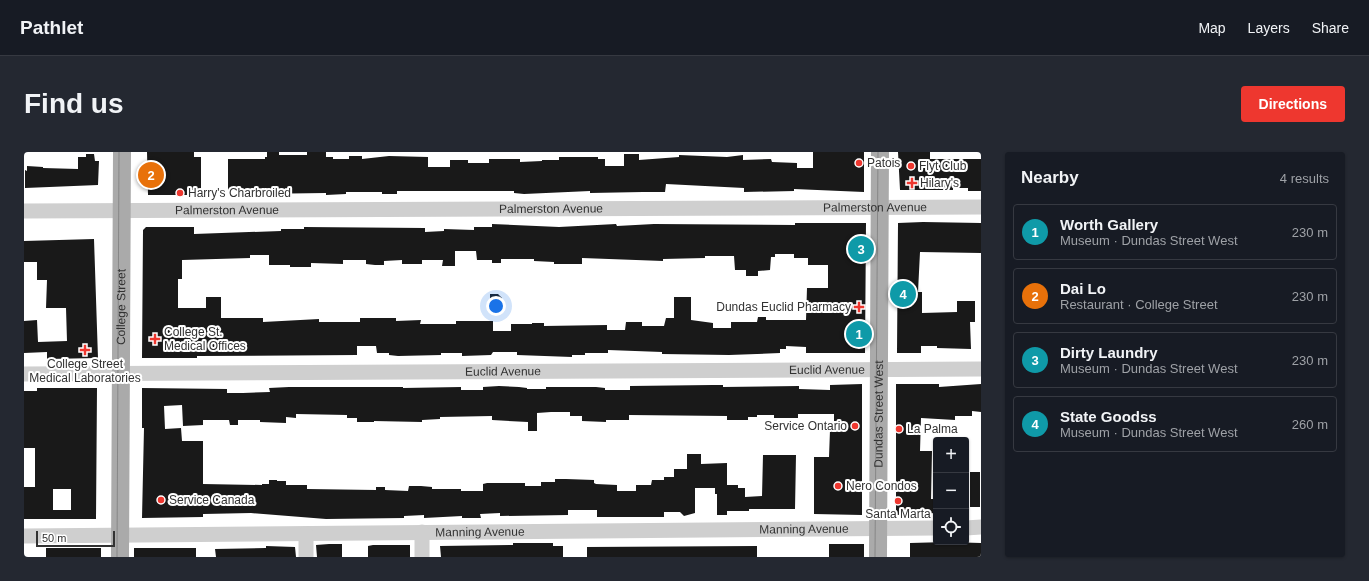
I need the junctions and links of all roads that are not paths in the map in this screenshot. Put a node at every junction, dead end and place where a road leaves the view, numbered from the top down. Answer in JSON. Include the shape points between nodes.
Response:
{"nodes":[{"id":1,"x":122,"y":152,"type":"edge"},
{"id":2,"x":880,"y":152,"type":"edge"},
{"id":3,"x":880,"y":207,"type":"junction"},
{"id":4,"x":981,"y":207,"type":"edge"},
{"id":5,"x":24,"y":211,"type":"edge"},
{"id":6,"x":121,"y":212,"type":"junction"},
{"id":7,"x":880,"y":369,"type":"junction"},
{"id":8,"x":981,"y":369,"type":"edge"},
{"id":9,"x":120,"y":372,"type":"junction"},
{"id":10,"x":29,"y":373,"type":"edge"},
{"id":11,"x":878,"y":528,"type":"junction"},
{"id":12,"x":933,"y":528,"type":"edge"},
{"id":13,"x":969,"y":528,"type":"edge"},
{"id":14,"x":981,"y":528,"type":"edge"},
{"id":15,"x":422,"y":532,"type":"junction"},
{"id":16,"x":306,"y":534,"type":"junction"},
{"id":17,"x":120,"y":535,"type":"junction"},
{"id":18,"x":24,"y":536,"type":"edge"},
{"id":19,"x":120,"y":557,"type":"edge"},
{"id":20,"x":306,"y":557,"type":"edge"},
{"id":21,"x":422,"y":557,"type":"edge"},
{"id":22,"x":878,"y":557,"type":"edge"}],
"edges":[{"from":1,"to":6,"type":"main road","name":"College Street"},
{"from":2,"to":3,"type":"main road","name":"Dundas Street West"},
{"from":3,"to":4,"type":"street","name":"Palmerston Avenue"},
{"from":3,"to":6,"type":"street","name":"Palmerston Avenue"},
{"from":3,"to":7,"type":"main road","name":"Dundas Street West"},
{"from":5,"to":6,"type":"street","name":"Palmerston Avenue"},
{"from":6,"to":9,"type":"main road","name":"College Street"},
{"from":7,"to":8,"type":"street","name":"Euclid Avenue"},
{"from":7,"to":9,"type":"street","name":"Euclid Avenue"},
{"from":7,"to":11,"type":"main road","name":"Dundas Street West"},
{"from":9,"to":10,"type":"street","name":"Euclid Avenue"},
{"from":9,"to":17,"type":"main road","name":"College Street"},
{"from":11,"to":12,"type":"street","name":"Manning Avenue"},
{"from":11,"to":15,"type":"street","name":"Manning Avenue"},
{"from":11,"to":22,"type":"main road","name":"Dundas Street West"},
{"from":13,"to":14,"type":"street"},
{"from":15,"to":16,"type":"street","name":"Manning Avenue"},
{"from":15,"to":21,"type":"street"},
{"from":16,"to":17,"type":"street","name":"Manning Avenue"},
{"from":16,"to":20,"type":"street"},
{"from":17,"to":18,"type":"street","name":"Manning Avenue"},
{"from":17,"to":19,"type":"main road","name":"College Street"}]}
